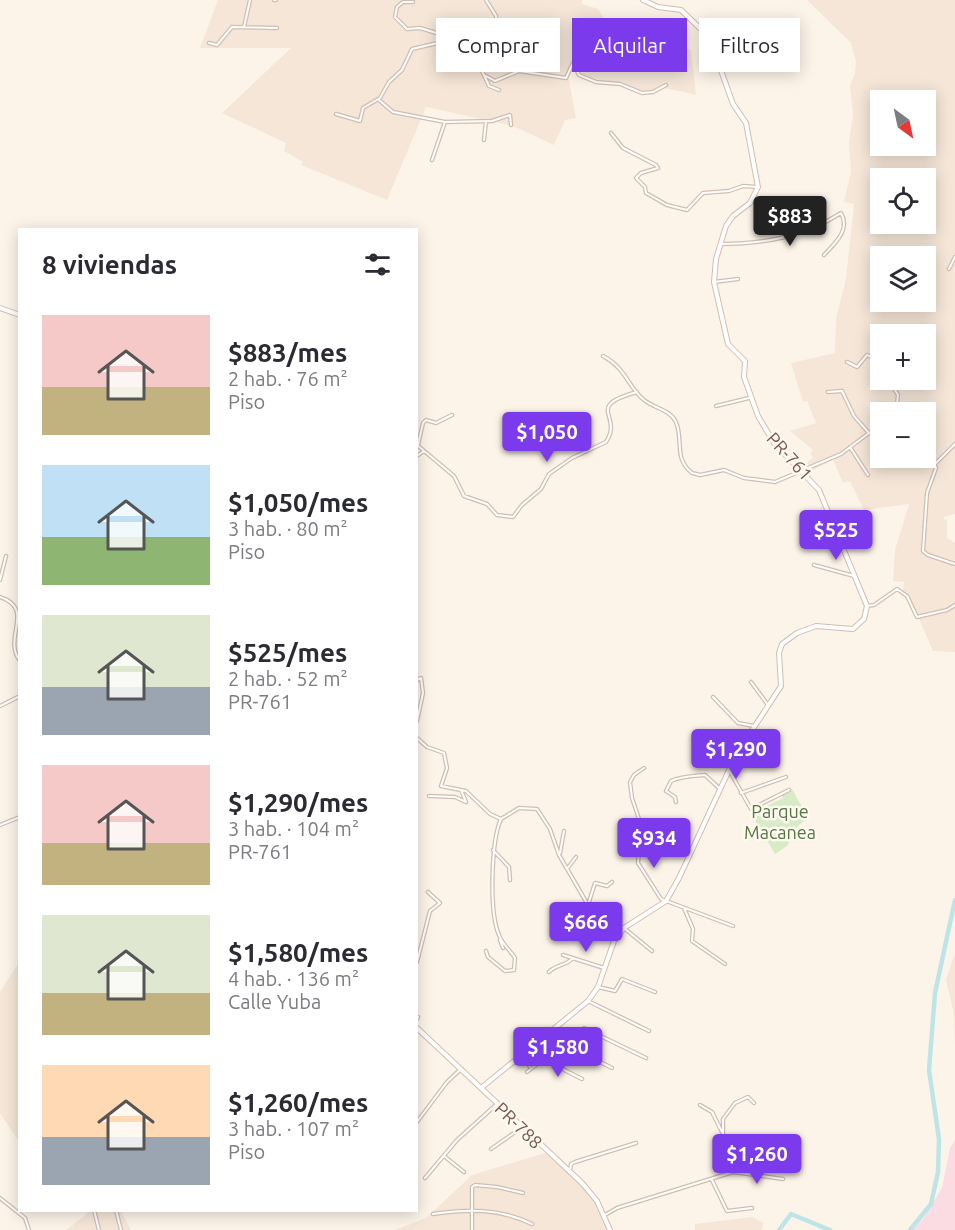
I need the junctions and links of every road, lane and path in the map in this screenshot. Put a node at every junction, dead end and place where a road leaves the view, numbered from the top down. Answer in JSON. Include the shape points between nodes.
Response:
{"nodes":[{"id":1,"x":250,"y":0,"type":"edge"},
{"id":2,"x":486,"y":0,"type":"edge"},
{"id":3,"x":643,"y":0,"type":"edge"},
{"id":4,"x":413,"y":2,"type":"dead end"},
{"id":5,"x":496,"y":18,"type":"edge"},
{"id":6,"x":244,"y":27,"type":"junction"},
{"id":7,"x":277,"y":28,"type":"dead end"},
{"id":8,"x":436,"y":32,"type":"edge"},
{"id":9,"x":209,"y":43,"type":"dead end"},
{"id":10,"x":436,"y":43,"type":"edge"},
{"id":11,"x":484,"y":72,"type":"edge"},
{"id":12,"x":486,"y":76,"type":"junction"},
{"id":13,"x":666,"y":85,"type":"dead end"},
{"id":14,"x":499,"y":90,"type":"dead end"},
{"id":15,"x":379,"y":100,"type":"junction"},
{"id":16,"x":336,"y":114,"type":"dead end"},
{"id":17,"x":445,"y":122,"type":"junction"},
{"id":18,"x":486,"y":122,"type":"junction"},
{"id":19,"x":511,"y":125,"type":"dead end"},
{"id":20,"x":611,"y":133,"type":"dead end"},
{"id":21,"x":484,"y":140,"type":"dead end"},
{"id":22,"x":432,"y":159,"type":"dead end"},
{"id":23,"x":758,"y":187,"type":"junction"},
{"id":24,"x":720,"y":244,"type":"junction"},
{"id":25,"x":824,"y":255,"type":"dead end"},
{"id":26,"x":955,"y":256,"type":"edge"},
{"id":27,"x":949,"y":269,"type":"dead end"},
{"id":28,"x":738,"y":279,"type":"dead end"},
{"id":29,"x":714,"y":282,"type":"junction"},
{"id":30,"x":0,"y":308,"type":"edge"},
{"id":31,"x":18,"y":314,"type":"edge"},
{"id":32,"x":603,"y":356,"type":"dead end"},
{"id":33,"x":870,"y":358,"type":"edge"},
{"id":34,"x":847,"y":362,"type":"dead end"},
{"id":35,"x":636,"y":392,"type":"junction"},
{"id":36,"x":828,"y":392,"type":"dead end"},
{"id":37,"x":749,"y":398,"type":"junction"},
{"id":38,"x":716,"y":406,"type":"dead end"},
{"id":39,"x":452,"y":415,"type":"dead end"},
{"id":40,"x":869,"y":433,"type":"joint"},
{"id":41,"x":955,"y":444,"type":"edge"},
{"id":42,"x":418,"y":445,"type":"edge"},
{"id":43,"x":850,"y":447,"type":"junction"},
{"id":44,"x":425,"y":450,"type":"junction"},
{"id":45,"x":418,"y":455,"type":"edge"},
{"id":46,"x":936,"y":463,"type":"edge"},
{"id":47,"x":934,"y":468,"type":"edge"},
{"id":48,"x":804,"y":472,"type":"junction"},
{"id":49,"x":868,"y":475,"type":"dead end"},
{"id":50,"x":6,"y":556,"type":"dead end"},
{"id":51,"x":955,"y":564,"type":"edge"},
{"id":52,"x":814,"y":565,"type":"dead end"},
{"id":53,"x":854,"y":576,"type":"junction"},
{"id":54,"x":0,"y":580,"type":"edge"},
{"id":55,"x":0,"y":597,"type":"edge"},
{"id":56,"x":955,"y":605,"type":"edge"},
{"id":57,"x":867,"y":606,"type":"junction"},
{"id":58,"x":951,"y":607,"type":"junction"},
{"id":59,"x":955,"y":610,"type":"edge"},
{"id":60,"x":18,"y":655,"type":"edge"},
{"id":61,"x":418,"y":680,"type":"edge"},
{"id":62,"x":751,"y":682,"type":"dead end"},
{"id":63,"x":18,"y":697,"type":"edge"},
{"id":64,"x":713,"y":697,"type":"dead end"},
{"id":65,"x":768,"y":705,"type":"junction"},
{"id":66,"x":0,"y":706,"type":"edge"},
{"id":67,"x":418,"y":716,"type":"edge"},
{"id":68,"x":753,"y":726,"type":"junction"},
{"id":69,"x":418,"y":739,"type":"edge"},
{"id":70,"x":738,"y":752,"type":"junction"},
{"id":71,"x":770,"y":757,"type":"dead end"},
{"id":72,"x":644,"y":768,"type":"dead end"},
{"id":73,"x":729,"y":770,"type":"junction"},
{"id":74,"x":786,"y":777,"type":"dead end"},
{"id":75,"x":720,"y":789,"type":"junction"},
{"id":76,"x":461,"y":790,"type":"junction"},
{"id":77,"x":789,"y":790,"type":"dead end"},
{"id":78,"x":741,"y":793,"type":"junction"},
{"id":79,"x":429,"y":796,"type":"dead end"},
{"id":80,"x":676,"y":802,"type":"dead end"},
{"id":81,"x":18,"y":818,"type":"edge"},
{"id":82,"x":501,"y":819,"type":"junction"},
{"id":83,"x":0,"y":825,"type":"edge"},
{"id":84,"x":564,"y":831,"type":"dead end"},
{"id":85,"x":493,"y":850,"type":"junction"},
{"id":86,"x":559,"y":855,"type":"junction"},
{"id":87,"x":576,"y":857,"type":"dead end"},
{"id":88,"x":567,"y":869,"type":"junction"},
{"id":89,"x":510,"y":880,"type":"dead end"},
{"id":90,"x":612,"y":882,"type":"dead end"},
{"id":91,"x":428,"y":892,"type":"dead end"},
{"id":92,"x":666,"y":901,"type":"junction"},
{"id":93,"x":588,"y":905,"type":"junction"},
{"id":94,"x":684,"y":908,"type":"junction"},
{"id":95,"x":594,"y":911,"type":"junction"},
{"id":96,"x":588,"y":917,"type":"dead end"},
{"id":97,"x":733,"y":926,"type":"dead end"},
{"id":98,"x":624,"y":928,"type":"junction"},
{"id":99,"x":499,"y":937,"type":"junction"},
{"id":100,"x":503,"y":948,"type":"dead end"},
{"id":101,"x":486,"y":951,"type":"dead end"},
{"id":102,"x":652,"y":951,"type":"dead end"},
{"id":103,"x":563,"y":955,"type":"dead end"},
{"id":104,"x":418,"y":958,"type":"edge"},
{"id":105,"x":572,"y":959,"type":"junction"},
{"id":106,"x":724,"y":964,"type":"dead end"},
{"id":107,"x":604,"y":968,"type":"junction"},
{"id":108,"x":549,"y":972,"type":"dead end"},
{"id":109,"x":598,"y":987,"type":"junction"},
{"id":110,"x":655,"y":992,"type":"dead end"},
{"id":111,"x":588,"y":1001,"type":"junction"},
{"id":112,"x":418,"y":1030,"type":"edge"},
{"id":113,"x":649,"y":1032,"type":"dead end"},
{"id":114,"x":563,"y":1043,"type":"junction"},
{"id":115,"x":521,"y":1055,"type":"junction"},
{"id":116,"x":646,"y":1058,"type":"dead end"},
{"id":117,"x":543,"y":1059,"type":"junction"},
{"id":118,"x":531,"y":1068,"type":"junction"},
{"id":119,"x":612,"y":1068,"type":"dead end"},
{"id":120,"x":461,"y":1069,"type":"junction"},
{"id":121,"x":527,"y":1071,"type":"dead end"},
{"id":122,"x":582,"y":1079,"type":"dead end"},
{"id":123,"x":481,"y":1088,"type":"junction"},
{"id":124,"x":498,"y":1103,"type":"junction"},
{"id":125,"x":754,"y":1104,"type":"dead end"},
{"id":126,"x":700,"y":1105,"type":"dead end"},
{"id":127,"x":418,"y":1121,"type":"edge"},
{"id":128,"x":521,"y":1128,"type":"junction"},
{"id":129,"x":723,"y":1134,"type":"junction"},
{"id":130,"x":636,"y":1143,"type":"dead end"},
{"id":131,"x":491,"y":1149,"type":"dead end"},
{"id":132,"x":444,"y":1156,"type":"junction"},
{"id":133,"x":464,"y":1172,"type":"dead end"},
{"id":134,"x":570,"y":1172,"type":"junction"},
{"id":135,"x":734,"y":1172,"type":"junction"},
{"id":136,"x":425,"y":1178,"type":"dead end"},
{"id":137,"x":783,"y":1179,"type":"dead end"},
{"id":138,"x":712,"y":1180,"type":"junction"},
{"id":139,"x":523,"y":1193,"type":"dead end"},
{"id":140,"x":0,"y":1198,"type":"edge"},
{"id":141,"x":752,"y":1208,"type":"dead end"},
{"id":142,"x":472,"y":1210,"type":"junction"},
{"id":143,"x":94,"y":1212,"type":"edge"},
{"id":144,"x":116,"y":1212,"type":"edge"},
{"id":145,"x":433,"y":1215,"type":"dead end"},
{"id":146,"x":604,"y":1215,"type":"junction"},
{"id":147,"x":532,"y":1224,"type":"dead end"},
{"id":148,"x":29,"y":1230,"type":"edge"},
{"id":149,"x":99,"y":1230,"type":"edge"},
{"id":150,"x":121,"y":1230,"type":"edge"},
{"id":151,"x":472,"y":1230,"type":"edge"},
{"id":152,"x":610,"y":1230,"type":"edge"}],
"edges":[{"from":1,"to":6,"type":"street"},
{"from":2,"to":5,"type":"street"},
{"from":3,"to":23,"type":"street","via":[[681,10],[709,37],[733,104],[746,123]]},
{"from":4,"to":8,"type":"street","via":[[403,2],[395,17],[402,26]]},
{"from":6,"to":7,"type":"street"},
{"from":6,"to":9,"type":"street","via":[[232,27],[218,45]]},
{"from":10,"to":15,"type":"street","via":[[412,49],[402,70],[388,82]]},
{"from":11,"to":12,"type":"street"},
{"from":12,"to":13,"type":"street","via":[[495,81],[519,71],[566,78],[573,63],[579,75],[642,93]]},
{"from":12,"to":14,"type":"street","via":[[489,86]]},
{"from":15,"to":16,"type":"street","via":[[363,108],[360,122]]},
{"from":15,"to":17,"type":"street","via":[[393,112]]},
{"from":17,"to":18,"type":"street"},
{"from":17,"to":22,"type":"street"},
{"from":18,"to":19,"type":"street","via":[[510,115]]},
{"from":18,"to":21,"type":"street"},
{"from":20,"to":23,"type":"street","via":[[623,148],[656,165],[658,168],[636,178],[646,193],[667,205],[687,210],[703,193]]},
{"from":23,"to":24,"type":"street","name":"PR-761","number":"PR-761","via":[[750,203],[726,226]]},
{"from":24,"to":25,"type":"street","via":[[778,240],[805,232],[841,213],[842,236]]},
{"from":24,"to":29,"type":"street","name":"PR-761","number":"PR-761"},
{"from":26,"to":27,"type":"street"},
{"from":28,"to":29,"type":"street"},
{"from":29,"to":37,"type":"street","name":"PR-761","number":"PR-761","via":[[728,344],[745,361]]},
{"from":30,"to":31,"type":"street"},
{"from":32,"to":35,"type":"street","via":[[622,369]]},
{"from":33,"to":34,"type":"street","via":[[867,355],[857,367]]},
{"from":35,"to":44,"type":"street","via":[[609,403],[606,411],[611,428],[606,442],[549,474],[541,489],[513,517],[497,515],[488,504],[464,496],[454,476]]},
{"from":35,"to":48,"type":"street","via":[[673,417],[678,426],[680,457],[692,473],[724,470],[744,478],[775,482]]},
{"from":36,"to":40,"type":"street","via":[[842,391],[854,416]]},
{"from":37,"to":38,"type":"street"},
{"from":37,"to":48,"type":"street","name":"PR-761","number":"PR-761","via":[[774,443]]},
{"from":39,"to":42,"type":"street","via":[[436,423],[426,420]]},
{"from":40,"to":43,"type":"street"},
{"from":41,"to":46,"type":"street"},
{"from":42,"to":44,"type":"street"},
{"from":43,"to":48,"type":"street"},
{"from":43,"to":49,"type":"street"},
{"from":44,"to":45,"type":"street"},
{"from":47,"to":51,"type":"street","via":[[922,545],[928,555]]},
{"from":48,"to":53,"type":"street","name":"PR-761","number":"PR-761","via":[[819,490]]},
{"from":50,"to":54,"type":"street"},
{"from":52,"to":53,"type":"street"},
{"from":53,"to":57,"type":"street","name":"PR-761","number":"PR-761"},
{"from":55,"to":60,"type":"street","via":[[11,601],[17,609],[14,644]]},
{"from":56,"to":58,"type":"street"},
{"from":57,"to":58,"type":"street","via":[[897,589],[907,596],[917,617]]},
{"from":57,"to":65,"type":"street","via":[[864,619],[853,629],[816,626],[782,644],[778,653],[781,686]]},
{"from":58,"to":59,"type":"street"},
{"from":61,"to":67,"type":"street","via":[[421,678],[423,693]]},
{"from":62,"to":65,"type":"street"},
{"from":63,"to":66,"type":"street"},
{"from":64,"to":68,"type":"street","via":[[738,723]]},
{"from":65,"to":68,"type":"street"},
{"from":68,"to":70,"type":"street"},
{"from":69,"to":76,"type":"street","via":[[444,753],[447,768],[441,786]]},
{"from":70,"to":71,"type":"street"},
{"from":70,"to":73,"type":"street"},
{"from":72,"to":92,"type":"street","via":[[630,782],[641,825],[637,859],[657,894]]},
{"from":73,"to":75,"type":"street"},
{"from":73,"to":78,"type":"street"},
{"from":74,"to":78,"type":"street"},
{"from":75,"to":80,"type":"street","via":[[705,775],[676,779],[666,792]]},
{"from":75,"to":92,"type":"street"},
{"from":76,"to":79,"type":"street","via":[[466,802],[455,797]]},
{"from":76,"to":82,"type":"street"},
{"from":77,"to":78,"type":"street","via":[[751,809]]},
{"from":81,"to":83,"type":"street"},
{"from":82,"to":85,"type":"street"},
{"from":82,"to":86,"type":"street","via":[[519,808],[537,809],[550,829]]},
{"from":84,"to":86,"type":"street"},
{"from":85,"to":89,"type":"street","via":[[509,867]]},
{"from":85,"to":99,"type":"street"},
{"from":86,"to":88,"type":"street"},
{"from":87,"to":88,"type":"street"},
{"from":88,"to":93,"type":"street"},
{"from":90,"to":93,"type":"street","via":[[607,886],[595,883]]},
{"from":91,"to":104,"type":"street","via":[[440,903],[430,911]]},
{"from":92,"to":94,"type":"street"},
{"from":92,"to":98,"type":"street"},
{"from":93,"to":95,"type":"street"},
{"from":94,"to":97,"type":"street"},
{"from":94,"to":106,"type":"street","via":[[693,929],[692,941]]},
{"from":95,"to":96,"type":"street"},
{"from":95,"to":98,"type":"street"},
{"from":98,"to":102,"type":"street"},
{"from":98,"to":107,"type":"street","via":[[614,941]]},
{"from":99,"to":100,"type":"street"},
{"from":99,"to":101,"type":"street","via":[[515,958],[514,970],[505,971]]},
{"from":103,"to":105,"type":"street"},
{"from":105,"to":107,"type":"street"},
{"from":105,"to":108,"type":"street","via":[[566,966]]},
{"from":107,"to":109,"type":"street"},
{"from":109,"to":110,"type":"street","via":[[615,991],[622,979]]},
{"from":109,"to":111,"type":"street"},
{"from":111,"to":113,"type":"street"},
{"from":111,"to":115,"type":"street"},
{"from":112,"to":120,"type":"street","name":"PR-788","number":"PR-788"},
{"from":114,"to":116,"type":"street","via":[[584,1028]]},
{"from":114,"to":117,"type":"street"},
{"from":114,"to":119,"type":"street"},
{"from":115,"to":118,"type":"street"},
{"from":115,"to":123,"type":"street"},
{"from":117,"to":118,"type":"street"},
{"from":117,"to":122,"type":"street"},
{"from":118,"to":121,"type":"street"},
{"from":120,"to":123,"type":"street","name":"PR-788","number":"PR-788"},
{"from":120,"to":127,"type":"street"},
{"from":123,"to":124,"type":"street","name":"PR-788","number":"PR-788"},
{"from":124,"to":128,"type":"street","name":"PR-788","number":"PR-788"},
{"from":124,"to":132,"type":"street"},
{"from":125,"to":129,"type":"street","via":[[748,1097],[735,1104],[723,1119]]},
{"from":126,"to":129,"type":"street","via":[[712,1112]]},
{"from":128,"to":131,"type":"street"},
{"from":128,"to":134,"type":"street","name":"PR-788","number":"PR-788"},
{"from":129,"to":135,"type":"street","via":[[736,1162]]},
{"from":130,"to":134,"type":"street","via":[[575,1162]]},
{"from":132,"to":133,"type":"street"},
{"from":132,"to":136,"type":"street"},
{"from":134,"to":146,"type":"street","name":"PR-788","number":"PR-788","via":[[597,1201]]},
{"from":135,"to":137,"type":"street"},
{"from":135,"to":138,"type":"street"},
{"from":138,"to":141,"type":"street","via":[[727,1211]]},
{"from":138,"to":146,"type":"street"},
{"from":139,"to":142,"type":"street","via":[[475,1185]]},
{"from":140,"to":148,"type":"street","via":[[25,1218]]},
{"from":142,"to":145,"type":"street"},
{"from":142,"to":147,"type":"street","via":[[499,1212]]},
{"from":142,"to":151,"type":"street"},
{"from":143,"to":149,"type":"street"},
{"from":144,"to":150,"type":"street"},
{"from":146,"to":152,"type":"street","name":"PR-788","number":"PR-788"}]}
